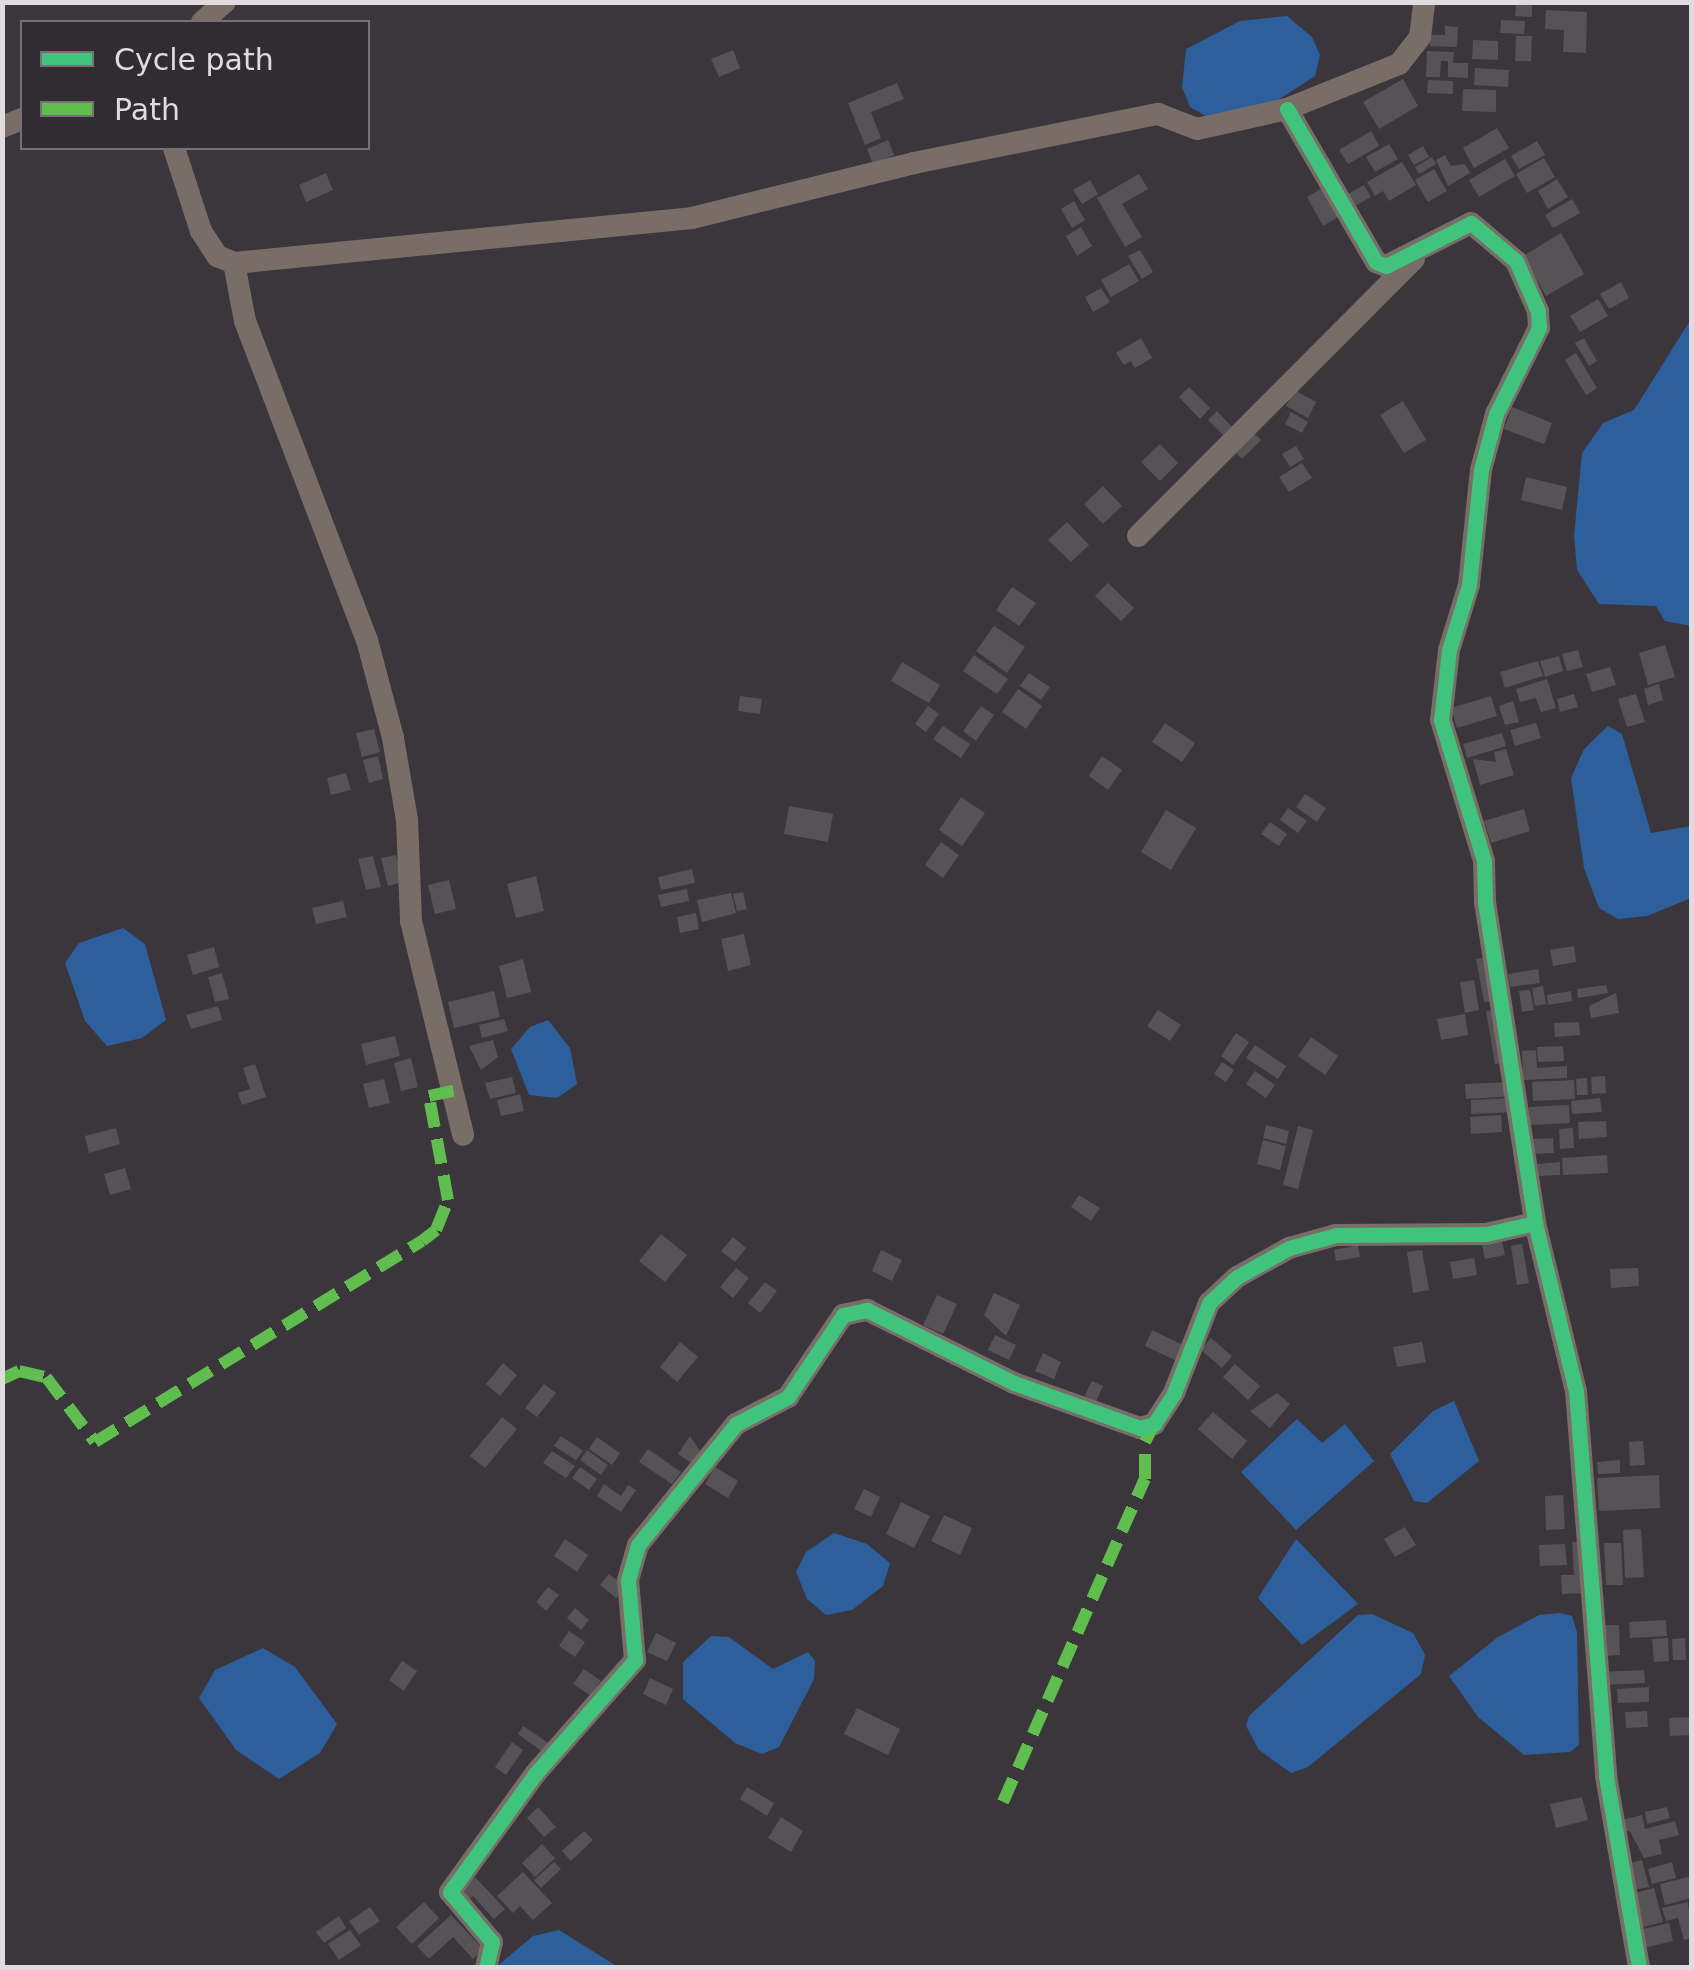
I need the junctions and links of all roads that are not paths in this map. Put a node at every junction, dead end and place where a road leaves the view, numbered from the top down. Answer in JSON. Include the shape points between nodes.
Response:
{"nodes":[{"id":1,"x":225,"y":2,"type":"edge"},
{"id":2,"x":1424,"y":2,"type":"edge"},
{"id":3,"x":204,"y":20,"type":"edge"},
{"id":4,"x":1287,"y":109,"type":"junction"},
{"id":5,"x":175,"y":150,"type":"edge"},
{"id":6,"x":1427,"y":246,"type":"junction"},
{"id":7,"x":234,"y":263,"type":"junction"},
{"id":8,"x":1138,"y":536,"type":"dead end"},
{"id":9,"x":462,"y":1135,"type":"dead end"},
{"id":10,"x":1535,"y":1223,"type":"junction"},
{"id":11,"x":486,"y":1968,"type":"edge"},
{"id":12,"x":1639,"y":1968,"type":"edge"}],
"edges":[{"from":1,"to":3,"type":"street"},
{"from":2,"to":4,"type":"street","via":[[1420,36],[1400,64]]},
{"from":4,"to":6,"type":"street","via":[[1376,262],[1386,266]]},
{"from":4,"to":7,"type":"street","via":[[1197,129],[1158,114],[914,163],[692,218]]},
{"from":5,"to":7,"type":"street","via":[[201,231],[217,256]]},
{"from":6,"to":8,"type":"street"},
{"from":6,"to":10,"type":"street","via":[[1458,226],[1484,228],[1516,261],[1538,312],[1539,328],[1496,414],[1481,470],[1469,585],[1441,695],[1446,748],[1484,860]]},
{"from":7,"to":9,"type":"street","via":[[245,321],[367,640],[394,738],[412,921]]},
{"from":10,"to":11,"type":"street","via":[[1486,1234],[1336,1235],[1290,1248],[1236,1276],[1209,1303],[1174,1393],[1154,1424],[1140,1428],[1014,1382],[867,1310],[843,1315],[788,1397],[736,1424],[638,1545],[628,1580],[635,1660],[535,1774],[450,1892],[492,1942]]},
{"from":10,"to":12,"type":"street","via":[[1576,1391],[1606,1776]]}]}
